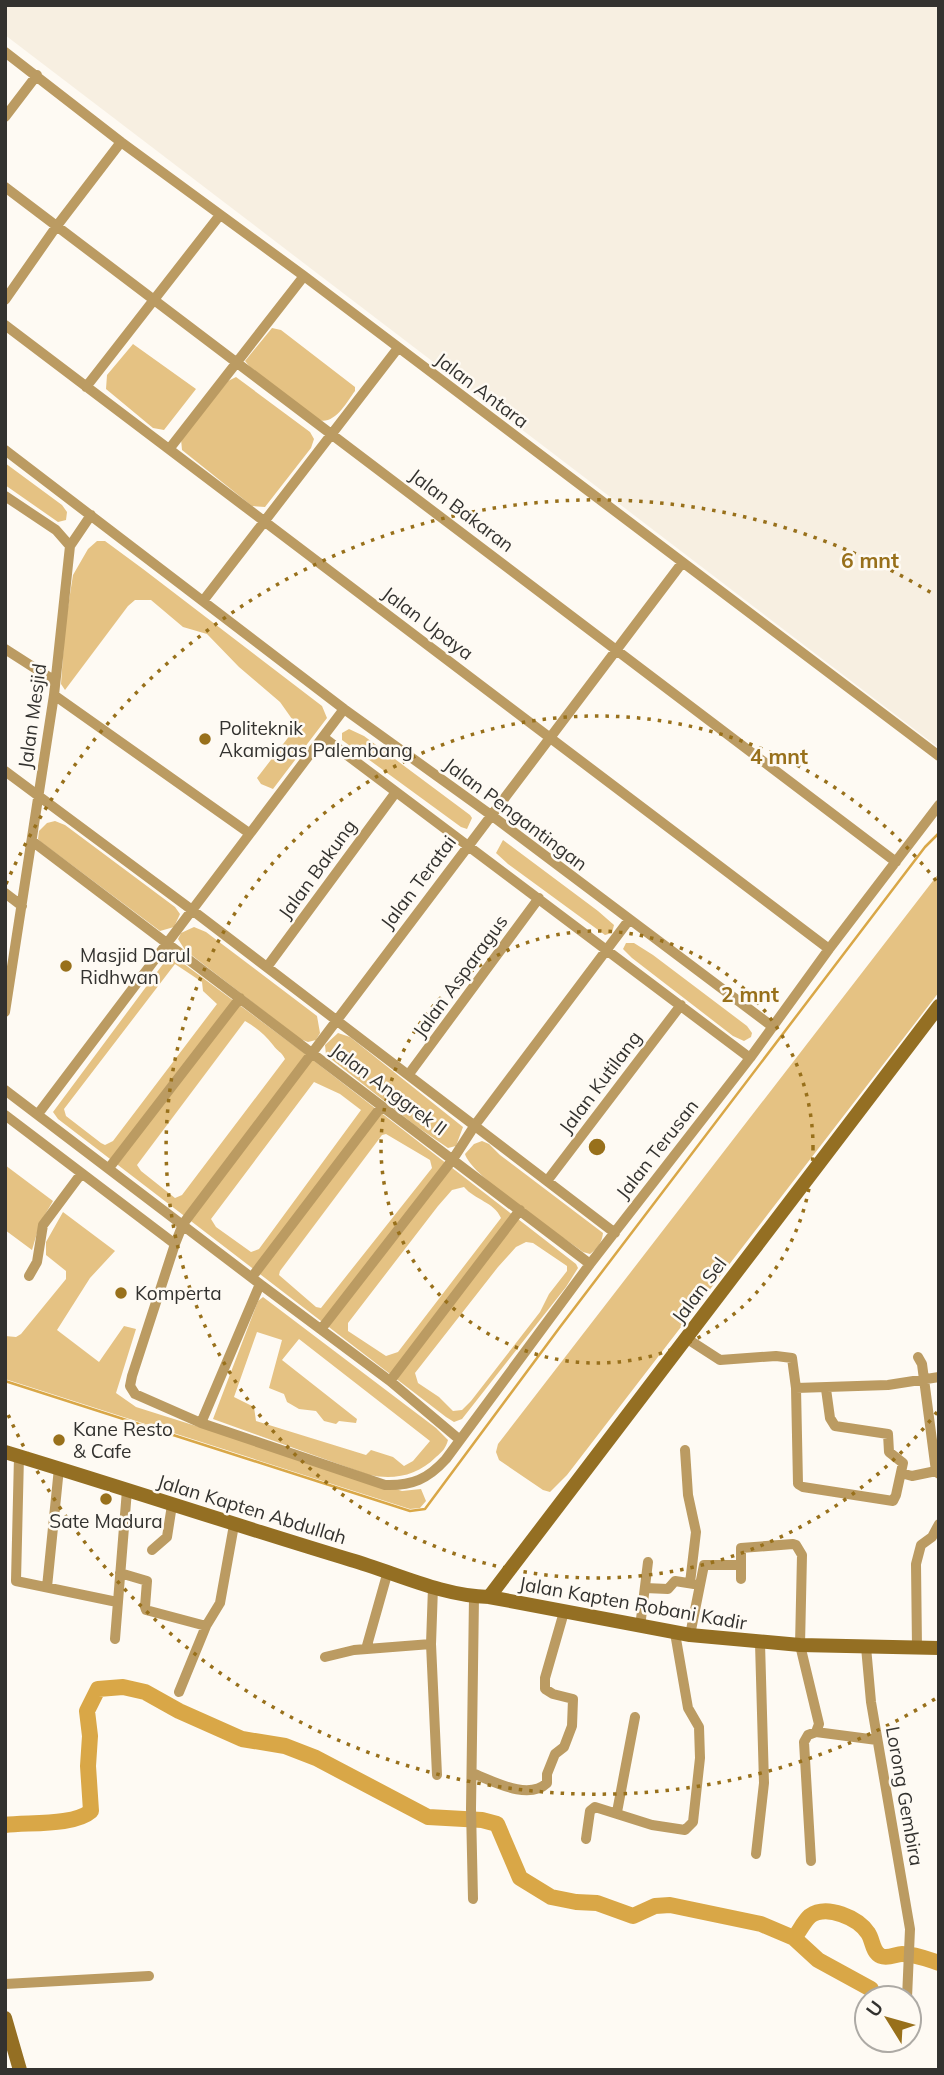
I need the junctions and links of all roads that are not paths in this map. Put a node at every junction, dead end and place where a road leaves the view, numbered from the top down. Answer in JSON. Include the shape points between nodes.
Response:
{"nodes":[{"id":1,"x":5,"y":52,"type":"edge"},
{"id":2,"x":37,"y":75,"type":"junction"},
{"id":3,"x":5,"y":117,"type":"edge"},
{"id":4,"x":121,"y":142,"type":"junction"},
{"id":5,"x":5,"y":187,"type":"edge"},
{"id":6,"x":220,"y":215,"type":"junction"},
{"id":7,"x":56,"y":227,"type":"junction"},
{"id":8,"x":304,"y":275,"type":"junction"},
{"id":9,"x":155,"y":299,"type":"junction"},
{"id":10,"x":5,"y":300,"type":"edge"},
{"id":11,"x":5,"y":325,"type":"edge"},
{"id":12,"x":397,"y":348,"type":"junction"},
{"id":13,"x":237,"y":362,"type":"junction"},
{"id":14,"x":86,"y":387,"type":"junction"},
{"id":15,"x":333,"y":435,"type":"junction"},
{"id":16,"x":170,"y":448,"type":"junction"},
{"id":17,"x":5,"y":450,"type":"edge"},
{"id":18,"x":5,"y":496,"type":"edge"},
{"id":19,"x":91,"y":515,"type":"junction"},
{"id":20,"x":266,"y":522,"type":"junction"},
{"id":21,"x":70,"y":546,"type":"junction"},
{"id":22,"x":682,"y":564,"type":"junction"},
{"id":23,"x":203,"y":601,"type":"junction"},
{"id":24,"x":5,"y":649,"type":"edge"},
{"id":25,"x":618,"y":650,"type":"junction"},
{"id":26,"x":55,"y":681,"type":"junction"},
{"id":27,"x":54,"y":695,"type":"junction"},
{"id":28,"x":344,"y":709,"type":"junction"},
{"id":29,"x":323,"y":737,"type":"junction"},
{"id":30,"x":549,"y":737,"type":"junction"},
{"id":31,"x":939,"y":756,"type":"edge"},
{"id":32,"x":5,"y":771,"type":"edge"},
{"id":33,"x":396,"y":792,"type":"junction"},
{"id":34,"x":38,"y":798,"type":"junction"},
{"id":35,"x":939,"y":805,"type":"edge"},
{"id":36,"x":491,"y":815,"type":"junction"},
{"id":37,"x":249,"y":832,"type":"junction"},
{"id":38,"x":32,"y":841,"type":"junction"},
{"id":39,"x":467,"y":846,"type":"junction"},
{"id":40,"x":896,"y":862,"type":"junction"},
{"id":41,"x":5,"y":893,"type":"edge"},
{"id":42,"x":539,"y":898,"type":"junction"},
{"id":43,"x":22,"y":906,"type":"junction"},
{"id":44,"x":192,"y":910,"type":"junction"},
{"id":45,"x":629,"y":920,"type":"junction"},
{"id":46,"x":167,"y":944,"type":"junction"},
{"id":47,"x":829,"y":949,"type":"junction"},
{"id":48,"x":607,"y":950,"type":"junction"},
{"id":49,"x":267,"y":967,"type":"junction"},
{"id":50,"x":240,"y":998,"type":"junction"},
{"id":51,"x":6,"y":1003,"type":"edge"},
{"id":52,"x":681,"y":1005,"type":"junction"},
{"id":53,"x":939,"y":1006,"type":"edge"},
{"id":54,"x":5,"y":1012,"type":"edge"},
{"id":55,"x":337,"y":1020,"type":"junction"},
{"id":56,"x":773,"y":1027,"type":"junction"},
{"id":57,"x":312,"y":1053,"type":"junction"},
{"id":58,"x":750,"y":1058,"type":"junction"},
{"id":59,"x":409,"y":1074,"type":"junction"},
{"id":60,"x":5,"y":1090,"type":"edge"},
{"id":61,"x":381,"y":1107,"type":"junction"},
{"id":62,"x":38,"y":1114,"type":"junction"},
{"id":63,"x":5,"y":1115,"type":"edge"},
{"id":64,"x":475,"y":1125,"type":"junction"},
{"id":65,"x":453,"y":1159,"type":"junction"},
{"id":66,"x":109,"y":1168,"type":"junction"},
{"id":67,"x":81,"y":1174,"type":"junction"},
{"id":68,"x":547,"y":1181,"type":"junction"},
{"id":69,"x":520,"y":1210,"type":"junction"},
{"id":70,"x":183,"y":1224,"type":"junction"},
{"id":71,"x":615,"y":1233,"type":"junction"},
{"id":72,"x":174,"y":1244,"type":"junction"},
{"id":73,"x":590,"y":1264,"type":"junction"},
{"id":74,"x":29,"y":1276,"type":"dead end"},
{"id":75,"x":256,"y":1281,"type":"junction"},
{"id":76,"x":322,"y":1328,"type":"junction"},
{"id":77,"x":687,"y":1338,"type":"junction"},
{"id":78,"x":918,"y":1357,"type":"dead end"},
{"id":79,"x":939,"y":1377,"type":"edge"},
{"id":80,"x":925,"y":1379,"type":"junction"},
{"id":81,"x":390,"y":1381,"type":"junction"},
{"id":82,"x":796,"y":1388,"type":"junction"},
{"id":83,"x":826,"y":1389,"type":"junction"},
{"id":84,"x":201,"y":1423,"type":"junction"},
{"id":85,"x":460,"y":1440,"type":"junction"},
{"id":86,"x":685,"y":1450,"type":"dead end"},
{"id":87,"x":12,"y":1454,"type":"edge"},
{"id":88,"x":59,"y":1468,"type":"junction"},
{"id":89,"x":937,"y":1472,"type":"edge"},
{"id":90,"x":901,"y":1473,"type":"junction"},
{"id":91,"x":385,"y":1485,"type":"joint"},
{"id":92,"x":127,"y":1490,"type":"junction"},
{"id":93,"x":172,"y":1505,"type":"junction"},
{"id":94,"x":939,"y":1524,"type":"edge"},
{"id":95,"x":234,"y":1525,"type":"junction"},
{"id":96,"x":152,"y":1550,"type":"dead end"},
{"id":97,"x":648,"y":1562,"type":"dead end"},
{"id":98,"x":692,"y":1565,"type":"junction"},
{"id":99,"x":741,"y":1565,"type":"junction"},
{"id":100,"x":704,"y":1567,"type":"junction"},
{"id":101,"x":388,"y":1571,"type":"junction"},
{"id":102,"x":120,"y":1573,"type":"junction"},
{"id":103,"x":741,"y":1579,"type":"dead end"},
{"id":104,"x":695,"y":1585,"type":"junction"},
{"id":105,"x":47,"y":1587,"type":"junction"},
{"id":106,"x":433,"y":1587,"type":"junction"},
{"id":107,"x":645,"y":1588,"type":"junction"},
{"id":108,"x":474,"y":1597,"type":"junction"},
{"id":109,"x":489,"y":1597,"type":"junction"},
{"id":110,"x":117,"y":1602,"type":"junction"},
{"id":111,"x":564,"y":1612,"type":"junction"},
{"id":112,"x":206,"y":1626,"type":"junction"},
{"id":113,"x":640,"y":1627,"type":"junction"},
{"id":114,"x":675,"y":1633,"type":"junction"},
{"id":115,"x":691,"y":1635,"type":"junction"},
{"id":116,"x":115,"y":1639,"type":"dead end"},
{"id":117,"x":760,"y":1643,"type":"junction"},
{"id":118,"x":431,"y":1644,"type":"junction"},
{"id":119,"x":800,"y":1645,"type":"junction"},
{"id":120,"x":866,"y":1647,"type":"junction"},
{"id":121,"x":917,"y":1648,"type":"junction"},
{"id":122,"x":939,"y":1648,"type":"edge"},
{"id":123,"x":366,"y":1649,"type":"junction"},
{"id":124,"x":325,"y":1657,"type":"dead end"},
{"id":125,"x":179,"y":1692,"type":"dead end"},
{"id":126,"x":635,"y":1717,"type":"dead end"},
{"id":127,"x":816,"y":1732,"type":"junction"},
{"id":128,"x":877,"y":1740,"type":"junction"},
{"id":129,"x":472,"y":1773,"type":"junction"},
{"id":130,"x":437,"y":1775,"type":"dead end"},
{"id":131,"x":617,"y":1812,"type":"junction"},
{"id":132,"x":586,"y":1839,"type":"dead end"},
{"id":133,"x":756,"y":1854,"type":"dead end"},
{"id":134,"x":811,"y":1861,"type":"dead end"},
{"id":135,"x":473,"y":1899,"type":"dead end"},
{"id":136,"x":149,"y":1976,"type":"dead end"},
{"id":137,"x":5,"y":1984,"type":"edge"},
{"id":138,"x":908,"y":1984,"type":"edge"},
{"id":139,"x":5,"y":2018,"type":"edge"},
{"id":140,"x":20,"y":2070,"type":"edge"}],
"edges":[{"from":1,"to":2,"type":"street","name":"Jalan Antara"},
{"from":2,"to":3,"type":"street"},
{"from":2,"to":4,"type":"street","name":"Jalan Antara"},
{"from":4,"to":6,"type":"street","name":"Jalan Antara"},
{"from":4,"to":7,"type":"street"},
{"from":5,"to":7,"type":"street","name":"Jalan Bakaran"},
{"from":6,"to":8,"type":"street","name":"Jalan Antara"},
{"from":6,"to":9,"type":"street"},
{"from":7,"to":9,"type":"street","name":"Jalan Bakaran"},
{"from":7,"to":10,"type":"street"},
{"from":8,"to":12,"type":"street","name":"Jalan Antara"},
{"from":8,"to":13,"type":"street"},
{"from":9,"to":13,"type":"street","name":"Jalan Bakaran"},
{"from":9,"to":14,"type":"street"},
{"from":11,"to":14,"type":"street","name":"Jalan Upaya"},
{"from":12,"to":15,"type":"street"},
{"from":12,"to":22,"type":"street","name":"Jalan Antara"},
{"from":13,"to":15,"type":"street","name":"Jalan Bakaran"},
{"from":13,"to":16,"type":"street"},
{"from":14,"to":16,"type":"street","name":"Jalan Upaya"},
{"from":15,"to":20,"type":"street"},
{"from":15,"to":25,"type":"street","name":"Jalan Bakaran"},
{"from":16,"to":20,"type":"street","name":"Jalan Upaya"},
{"from":17,"to":19,"type":"street","name":"Jalan Pengantingan"},
{"from":18,"to":21,"type":"street","via":[[56,530]]},
{"from":19,"to":21,"type":"street"},
{"from":19,"to":23,"type":"street","name":"Jalan Pengantingan"},
{"from":20,"to":23,"type":"street"},
{"from":20,"to":30,"type":"street","name":"Jalan Upaya"},
{"from":21,"to":26,"type":"street","name":"Jalan Mesjid"},
{"from":22,"to":25,"type":"street","name":"Jalan Teratai"},
{"from":22,"to":31,"type":"street","name":"Jalan Antara"},
{"from":23,"to":28,"type":"street","name":"Jalan Pengantingan"},
{"from":24,"to":26,"type":"street"},
{"from":25,"to":30,"type":"street","name":"Jalan Teratai"},
{"from":25,"to":40,"type":"street","name":"Jalan Bakaran"},
{"from":26,"to":27,"type":"street","name":"Jalan Mesjid"},
{"from":27,"to":34,"type":"street","name":"Jalan Mesjid"},
{"from":27,"to":37,"type":"street"},
{"from":28,"to":29,"type":"street"},
{"from":28,"to":36,"type":"street","name":"Jalan Pengantingan"},
{"from":29,"to":33,"type":"street"},
{"from":29,"to":37,"type":"street"},
{"from":30,"to":36,"type":"street","name":"Jalan Teratai"},
{"from":30,"to":47,"type":"street","name":"Jalan Upaya"},
{"from":32,"to":34,"type":"street"},
{"from":33,"to":39,"type":"street"},
{"from":33,"to":49,"type":"street","name":"Jalan Bakung"},
{"from":34,"to":38,"type":"street","name":"Jalan Mesjid"},
{"from":34,"to":44,"type":"street"},
{"from":35,"to":40,"type":"street","name":"Jalan Terusan"},
{"from":36,"to":39,"type":"street","name":"Jalan Teratai"},
{"from":36,"to":45,"type":"street","name":"Jalan Pengantingan"},
{"from":37,"to":44,"type":"street"},
{"from":38,"to":43,"type":"street","name":"Jalan Mesjid"},
{"from":38,"to":46,"type":"street","name":"Jalan Anggrek II"},
{"from":39,"to":42,"type":"street"},
{"from":39,"to":55,"type":"street","name":"Jalan Teratai"},
{"from":40,"to":47,"type":"street","name":"Jalan Terusan"},
{"from":41,"to":43,"type":"street"},
{"from":42,"to":48,"type":"street"},
{"from":42,"to":59,"type":"street","name":"Jalan Asparagus"},
{"from":43,"to":51,"type":"street","name":"Jalan Mesjid"},
{"from":44,"to":46,"type":"street"},
{"from":44,"to":49,"type":"street"},
{"from":45,"to":48,"type":"street"},
{"from":45,"to":56,"type":"street","name":"Jalan Pengantingan"},
{"from":46,"to":50,"type":"street","name":"Jalan Anggrek II"},
{"from":46,"to":62,"type":"street"},
{"from":47,"to":56,"type":"street","name":"Jalan Terusan"},
{"from":48,"to":52,"type":"street"},
{"from":48,"to":64,"type":"street"},
{"from":49,"to":55,"type":"street"},
{"from":50,"to":57,"type":"street","name":"Jalan Anggrek II"},
{"from":50,"to":66,"type":"street"},
{"from":51,"to":54,"type":"street","name":"Jalan Mesjid"},
{"from":52,"to":58,"type":"street"},
{"from":52,"to":68,"type":"street","name":"Jalan Kutilang"},
{"from":53,"to":77,"type":"main road","name":"Jalan Sel"},
{"from":55,"to":57,"type":"street","name":"Jalan Teratai"},
{"from":55,"to":59,"type":"street"},
{"from":56,"to":58,"type":"street","name":"Jalan Terusan"},
{"from":57,"to":61,"type":"street","name":"Jalan Anggrek II"},
{"from":57,"to":70,"type":"street","name":"Jalan Teratai"},
{"from":58,"to":71,"type":"street","name":"Jalan Terusan"},
{"from":59,"to":64,"type":"street"},
{"from":60,"to":62,"type":"street"},
{"from":61,"to":65,"type":"street","name":"Jalan Anggrek II"},
{"from":61,"to":75,"type":"street"},
{"from":62,"to":66,"type":"street"},
{"from":63,"to":67,"type":"street"},
{"from":64,"to":65,"type":"street"},
{"from":64,"to":68,"type":"street"},
{"from":65,"to":69,"type":"street","name":"Jalan Anggrek II"},
{"from":65,"to":76,"type":"street"},
{"from":66,"to":70,"type":"street"},
{"from":67,"to":72,"type":"street"},
{"from":67,"to":74,"type":"street","via":[[43,1225],[37,1262]]},
{"from":68,"to":71,"type":"street"},
{"from":69,"to":73,"type":"street","name":"Jalan Anggrek II"},
{"from":69,"to":81,"type":"street"},
{"from":70,"to":72,"type":"street","name":"Jalan Teratai"},
{"from":70,"to":75,"type":"street"},
{"from":71,"to":73,"type":"street","name":"Jalan Terusan"},
{"from":72,"to":84,"type":"street","name":"Jalan Teratai","via":[[131,1385],[138,1397]]},
{"from":73,"to":85,"type":"street","name":"Jalan Terusan"},
{"from":75,"to":76,"type":"street"},
{"from":75,"to":84,"type":"street"},
{"from":76,"to":81,"type":"street"},
{"from":77,"to":82,"type":"street","via":[[720,1360],[790,1357]]},
{"from":77,"to":109,"type":"main road","name":"Jalan Sel"},
{"from":78,"to":80,"type":"street"},
{"from":79,"to":80,"type":"street"},
{"from":80,"to":83,"type":"street"},
{"from":80,"to":89,"type":"street"},
{"from":81,"to":85,"type":"street"},
{"from":82,"to":83,"type":"street"},
{"from":82,"to":90,"type":"street","via":[[800,1486],[893,1501]]},
{"from":83,"to":90,"type":"street","via":[[833,1424],[887,1432],[889,1452],[903,1463]]},
{"from":84,"to":91,"type":"street","name":"Jalan Teratai"},
{"from":85,"to":91,"type":"street","name":"Jalan Terusan","via":[[428,1476],[407,1485]]},
{"from":86,"to":98,"type":"street","via":[[696,1532]]},
{"from":87,"to":88,"type":"main road","name":"Jalan Kapten Abdullah"},
{"from":87,"to":105,"type":"street","via":[[16,1581]]},
{"from":88,"to":92,"type":"main road","name":"Jalan Kapten Abdullah"},
{"from":88,"to":105,"type":"street"},
{"from":89,"to":90,"type":"street"},
{"from":92,"to":93,"type":"main road","name":"Jalan Kapten Abdullah"},
{"from":92,"to":102,"type":"street"},
{"from":93,"to":95,"type":"main road","name":"Jalan Kapten Abdullah"},
{"from":93,"to":96,"type":"street","via":[[167,1537]]},
{"from":94,"to":121,"type":"street","via":[[921,1545],[916,1564]]},
{"from":95,"to":101,"type":"main road","name":"Jalan Kapten Abdullah"},
{"from":95,"to":112,"type":"street","via":[[220,1603]]},
{"from":97,"to":107,"type":"street"},
{"from":98,"to":100,"type":"street"},
{"from":98,"to":104,"type":"street"},
{"from":99,"to":100,"type":"street"},
{"from":99,"to":103,"type":"street"},
{"from":99,"to":119,"type":"street","via":[[741,1548],[796,1545],[802,1555]]},
{"from":100,"to":104,"type":"street"},
{"from":101,"to":106,"type":"main road","name":"Jalan Kapten Abdullah"},
{"from":101,"to":123,"type":"street"},
{"from":102,"to":110,"type":"street"},
{"from":102,"to":112,"type":"street","via":[[147,1581],[146,1610]]},
{"from":104,"to":107,"type":"street","via":[[674,1581],[668,1589]]},
{"from":104,"to":115,"type":"street"},
{"from":105,"to":110,"type":"street"},
{"from":106,"to":108,"type":"main road","name":"Jalan Kapten Abdullah"},
{"from":106,"to":118,"type":"street"},
{"from":107,"to":113,"type":"street"},
{"from":108,"to":109,"type":"main road","name":"Jalan Kapten Abdullah"},
{"from":108,"to":129,"type":"street"},
{"from":109,"to":111,"type":"main road","name":"Jalan Kapten Robani Kadir"},
{"from":110,"to":116,"type":"street"},
{"from":111,"to":113,"type":"main road","name":"Jalan Kapten Robani Kadir"},
{"from":111,"to":129,"type":"street","via":[[545,1689],[573,1699],[572,1726],[564,1746],[555,1754],[547,1783],[532,1791],[516,1789]]},
{"from":112,"to":125,"type":"street"},
{"from":113,"to":114,"type":"main road","name":"Jalan Kapten Robani Kadir"},
{"from":114,"to":115,"type":"main road","name":"Jalan Kapten Robani Kadir"},
{"from":114,"to":131,"type":"street","via":[[688,1708],[699,1727],[693,1822],[685,1830],[652,1825]]},
{"from":115,"to":117,"type":"main road","name":"Jalan Kapten Robani Kadir"},
{"from":117,"to":119,"type":"main road","name":"Jalan Kapten Robani Kadir"},
{"from":117,"to":133,"type":"street","via":[[764,1783]]},
{"from":118,"to":123,"type":"street"},
{"from":118,"to":130,"type":"street"},
{"from":119,"to":120,"type":"main road","name":"Jalan Kapten Robani Kadir"},
{"from":119,"to":127,"type":"street","via":[[819,1724]]},
{"from":120,"to":121,"type":"main road","name":"Jalan Kapten Robani Kadir"},
{"from":120,"to":128,"type":"street","name":"Lorong Gembira"},
{"from":121,"to":122,"type":"main road","name":"Jalan Kapten Robani Kadir"},
{"from":123,"to":124,"type":"street"},
{"from":126,"to":131,"type":"street"},
{"from":127,"to":128,"type":"street"},
{"from":127,"to":134,"type":"street","via":[[804,1742]]},
{"from":128,"to":138,"type":"street","name":"Lorong Gembira","via":[[910,1929]]},
{"from":129,"to":135,"type":"street"},
{"from":131,"to":132,"type":"street","via":[[592,1808]]},
{"from":136,"to":137,"type":"street"},
{"from":139,"to":140,"type":"main road"}]}
